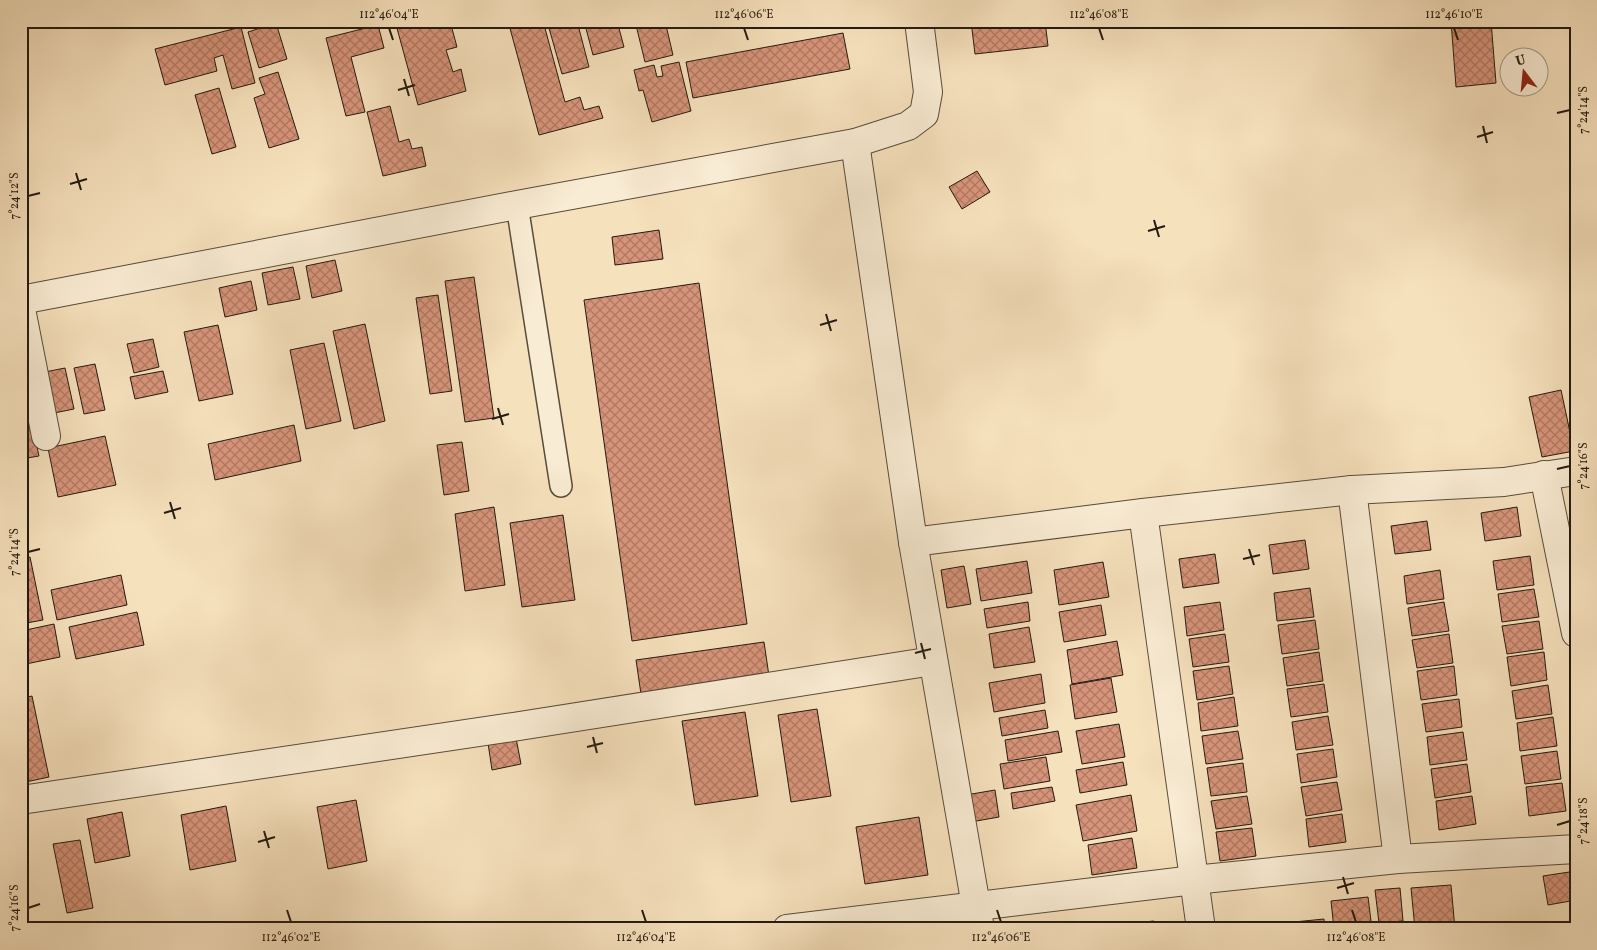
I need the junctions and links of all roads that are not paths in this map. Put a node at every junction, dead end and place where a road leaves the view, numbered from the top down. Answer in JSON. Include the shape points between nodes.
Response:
{"nodes":[{"id":1,"x":919,"y":21,"type":"edge"},
{"id":2,"x":855,"y":143,"type":"junction"},
{"id":3,"x":517,"y":205,"type":"junction"},
{"id":4,"x":21,"y":300,"type":"edge"},
{"id":5,"x":21,"y":309,"type":"edge"},
{"id":6,"x":46,"y":436,"type":"dead end"},
{"id":7,"x":1576,"y":471,"type":"edge"},
{"id":8,"x":1544,"y":475,"type":"junction"},
{"id":9,"x":561,"y":486,"type":"dead end"},
{"id":10,"x":1352,"y":490,"type":"junction"},
{"id":11,"x":1143,"y":513,"type":"junction"},
{"id":12,"x":913,"y":542,"type":"junction"},
{"id":13,"x":1576,"y":633,"type":"edge"},
{"id":14,"x":933,"y":661,"type":"junction"},
{"id":15,"x":21,"y":800,"type":"edge"},
{"id":16,"x":1576,"y":849,"type":"edge"},
{"id":17,"x":1398,"y":859,"type":"junction"},
{"id":18,"x":1194,"y":880,"type":"junction"},
{"id":19,"x":979,"y":918,"type":"edge"},
{"id":20,"x":787,"y":929,"type":"edge"},
{"id":21,"x":1201,"y":929,"type":"edge"}],
"edges":[{"from":1,"to":2,"type":"street","via":[[928,92],[924,114],[908,126]]},
{"from":2,"to":3,"type":"street"},
{"from":2,"to":12,"type":"street"},
{"from":3,"to":4,"type":"street"},
{"from":3,"to":9,"type":"lane"},
{"from":5,"to":6,"type":"street"},
{"from":7,"to":8,"type":"street"},
{"from":8,"to":10,"type":"street","via":[[1504,482]]},
{"from":8,"to":13,"type":"street"},
{"from":10,"to":11,"type":"street"},
{"from":10,"to":17,"type":"street"},
{"from":11,"to":12,"type":"street"},
{"from":11,"to":18,"type":"street"},
{"from":12,"to":14,"type":"street"},
{"from":14,"to":15,"type":"street","via":[[504,729]]},
{"from":14,"to":19,"type":"street"},
{"from":16,"to":17,"type":"street"},
{"from":17,"to":18,"type":"street"},
{"from":18,"to":19,"type":"street"},
{"from":18,"to":21,"type":"street"},
{"from":19,"to":20,"type":"street"}]}
